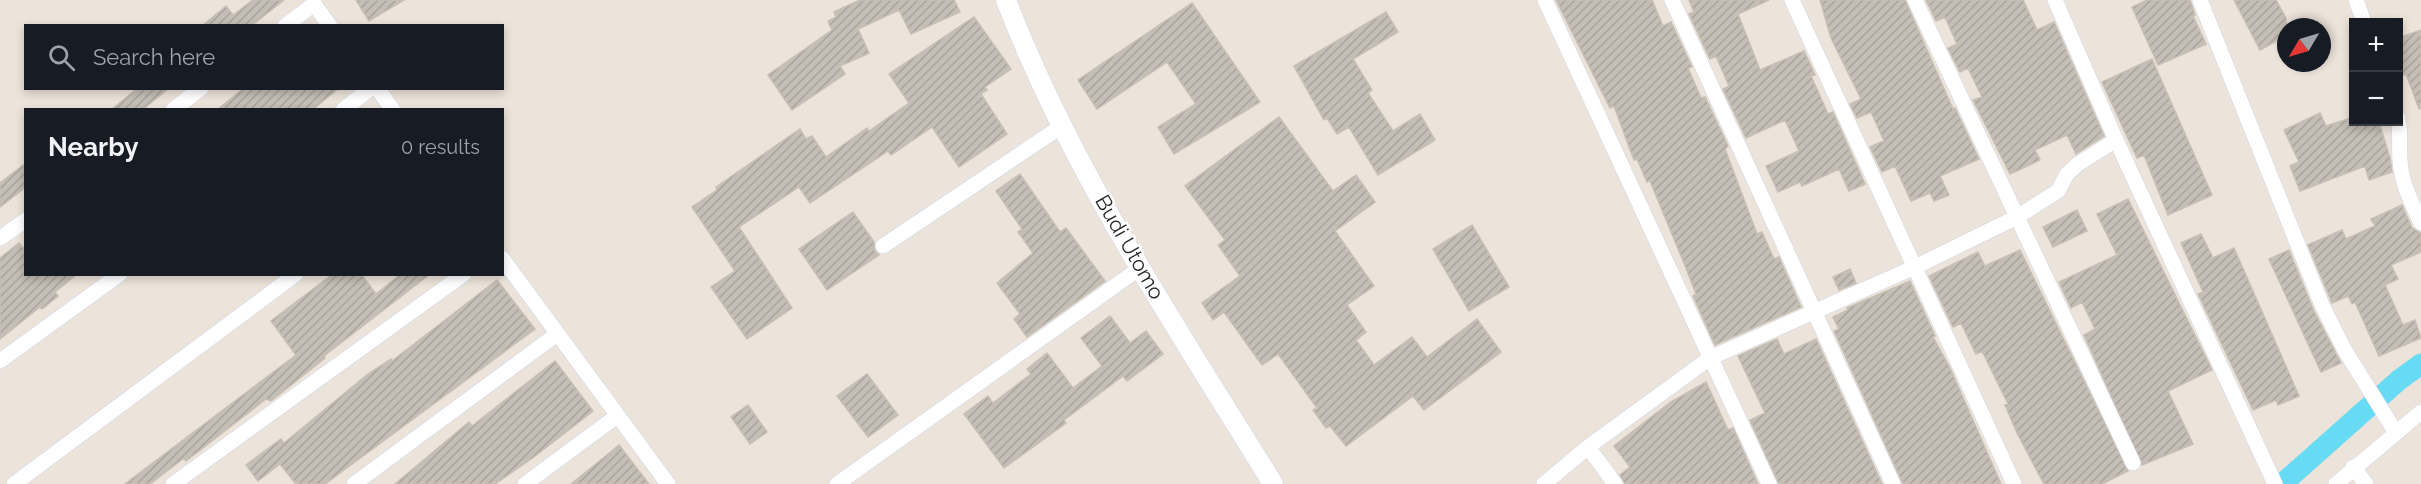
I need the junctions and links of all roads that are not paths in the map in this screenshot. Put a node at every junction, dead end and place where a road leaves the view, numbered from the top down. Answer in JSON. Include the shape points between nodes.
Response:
{"nodes":[{"id":1,"x":1005,"y":0,"type":"edge"},
{"id":2,"x":1545,"y":0,"type":"edge"},
{"id":3,"x":1672,"y":0,"type":"edge"},
{"id":4,"x":1792,"y":0,"type":"edge"},
{"id":5,"x":1915,"y":0,"type":"edge"},
{"id":6,"x":2055,"y":0,"type":"edge"},
{"id":7,"x":2200,"y":0,"type":"edge"},
{"id":8,"x":2356,"y":0,"type":"edge"},
{"id":9,"x":2363,"y":18,"type":"edge"},
{"id":10,"x":288,"y":24,"type":"edge"},
{"id":11,"x":329,"y":24,"type":"edge"},
{"id":12,"x":198,"y":90,"type":"edge"},
{"id":13,"x":368,"y":90,"type":"edge"},
{"id":14,"x":378,"y":90,"type":"edge"},
{"id":15,"x":176,"y":108,"type":"edge"},
{"id":16,"x":346,"y":108,"type":"edge"},
{"id":17,"x":392,"y":108,"type":"edge"},
{"id":18,"x":1062,"y":126,"type":"junction"},
{"id":19,"x":2399,"y":126,"type":"edge"},
{"id":20,"x":2116,"y":140,"type":"junction"},
{"id":21,"x":2017,"y":217,"type":"junction"},
{"id":22,"x":24,"y":221,"type":"edge"},
{"id":23,"x":2421,"y":223,"type":"edge"},
{"id":24,"x":6,"y":234,"type":"edge"},
{"id":25,"x":883,"y":246,"type":"dead end"},
{"id":26,"x":504,"y":261,"type":"edge"},
{"id":27,"x":1915,"y":267,"type":"junction"},
{"id":28,"x":1140,"y":268,"type":"junction"},
{"id":29,"x":117,"y":276,"type":"edge"},
{"id":30,"x":293,"y":276,"type":"edge"},
{"id":31,"x":461,"y":276,"type":"edge"},
{"id":32,"x":1814,"y":313,"type":"junction"},
{"id":33,"x":557,"y":334,"type":"junction"},
{"id":34,"x":1710,"y":358,"type":"junction"},
{"id":35,"x":0,"y":361,"type":"edge"},
{"id":36,"x":2421,"y":412,"type":"edge"},
{"id":37,"x":617,"y":416,"type":"junction"},
{"id":38,"x":2395,"y":431,"type":"junction"},
{"id":39,"x":1588,"y":447,"type":"junction"},
{"id":40,"x":2133,"y":463,"type":"dead end"},
{"id":41,"x":2353,"y":467,"type":"junction"},
{"id":42,"x":2272,"y":479,"type":"edge"},
{"id":43,"x":14,"y":484,"type":"edge"},
{"id":44,"x":173,"y":484,"type":"edge"},
{"id":45,"x":354,"y":484,"type":"edge"},
{"id":46,"x":525,"y":484,"type":"edge"},
{"id":47,"x":668,"y":484,"type":"edge"},
{"id":48,"x":837,"y":484,"type":"edge"},
{"id":49,"x":1273,"y":484,"type":"edge"},
{"id":50,"x":1544,"y":484,"type":"edge"},
{"id":51,"x":1615,"y":484,"type":"edge"},
{"id":52,"x":1768,"y":484,"type":"edge"},
{"id":53,"x":1893,"y":484,"type":"edge"},
{"id":54,"x":2014,"y":484,"type":"edge"},
{"id":55,"x":2336,"y":484,"type":"edge"},
{"id":56,"x":2366,"y":484,"type":"edge"}],
"edges":[{"from":1,"to":18,"type":"street","name":"Budi Utomo"},
{"from":2,"to":34,"type":"street"},
{"from":3,"to":32,"type":"street"},
{"from":4,"to":27,"type":"street"},
{"from":5,"to":21,"type":"street"},
{"from":6,"to":20,"type":"street"},
{"from":7,"to":38,"type":"street","via":[[2322,305]]},
{"from":8,"to":9,"type":"street"},
{"from":10,"to":11,"type":"street","via":[[314,4]]},
{"from":12,"to":15,"type":"street"},
{"from":13,"to":16,"type":"street"},
{"from":14,"to":17,"type":"street"},
{"from":18,"to":25,"type":"street"},
{"from":18,"to":28,"type":"street","name":"Budi Utomo"},
{"from":19,"to":23,"type":"street","via":[[2405,187]]},
{"from":20,"to":21,"type":"street","via":[[2078,164],[2058,191]]},
{"from":20,"to":42,"type":"street"},
{"from":21,"to":27,"type":"street"},
{"from":21,"to":40,"type":"street"},
{"from":22,"to":24,"type":"street"},
{"from":26,"to":33,"type":"street"},
{"from":27,"to":32,"type":"street"},
{"from":27,"to":54,"type":"street"},
{"from":28,"to":48,"type":"street"},
{"from":28,"to":49,"type":"street","name":"Budi Utomo"},
{"from":29,"to":35,"type":"street"},
{"from":30,"to":43,"type":"street"},
{"from":31,"to":44,"type":"street"},
{"from":32,"to":34,"type":"street"},
{"from":32,"to":53,"type":"street"},
{"from":33,"to":37,"type":"street"},
{"from":33,"to":45,"type":"street"},
{"from":34,"to":39,"type":"street"},
{"from":34,"to":52,"type":"street"},
{"from":36,"to":38,"type":"street"},
{"from":37,"to":46,"type":"street"},
{"from":37,"to":47,"type":"street"},
{"from":38,"to":41,"type":"street"},
{"from":39,"to":50,"type":"street"},
{"from":39,"to":51,"type":"street"},
{"from":41,"to":55,"type":"street"},
{"from":41,"to":56,"type":"street"}]}
